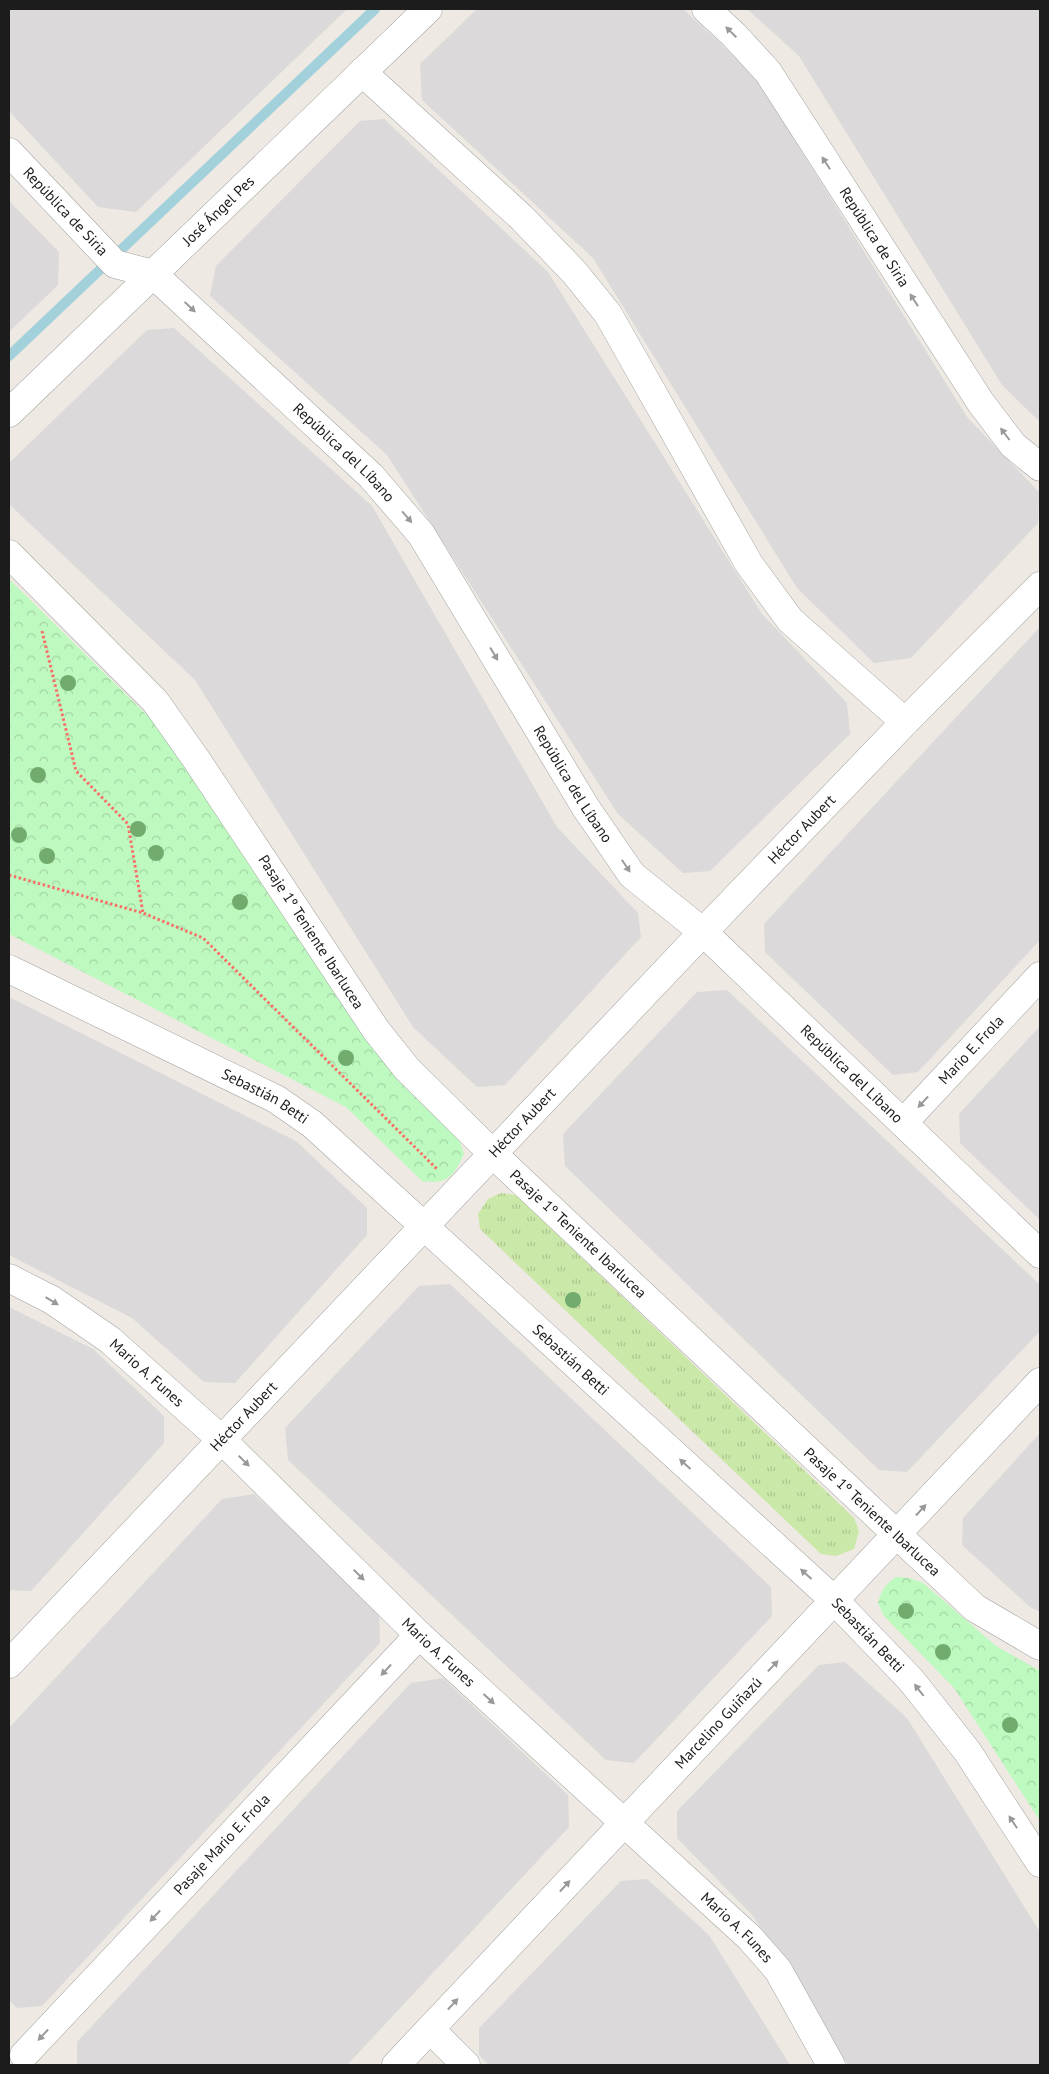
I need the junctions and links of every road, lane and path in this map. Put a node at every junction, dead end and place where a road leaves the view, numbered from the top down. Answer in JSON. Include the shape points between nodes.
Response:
{"nodes":[{"id":1,"x":428,"y":9,"type":"edge"},
{"id":2,"x":706,"y":9,"type":"edge"},
{"id":3,"x":362,"y":72,"type":"junction"},
{"id":4,"x":9,"y":152,"type":"edge"},
{"id":5,"x":154,"y":274,"type":"junction"},
{"id":6,"x":9,"y":412,"type":"edge"},
{"id":7,"x":1040,"y":468,"type":"edge"},
{"id":8,"x":9,"y":554,"type":"edge"},
{"id":9,"x":1040,"y":586,"type":"edge"},
{"id":10,"x":41,"y":629,"type":"dead end"},
{"id":11,"x":905,"y":722,"type":"junction"},
{"id":12,"x":9,"y":875,"type":"edge"},
{"id":13,"x":143,"y":913,"type":"junction"},
{"id":14,"x":703,"y":932,"type":"junction"},
{"id":15,"x":9,"y":969,"type":"edge"},
{"id":16,"x":1040,"y":976,"type":"edge"},
{"id":17,"x":903,"y":1123,"type":"junction"},
{"id":18,"x":494,"y":1154,"type":"junction"},
{"id":19,"x":440,"y":1172,"type":"dead end"},
{"id":20,"x":425,"y":1227,"type":"junction"},
{"id":21,"x":1040,"y":1254,"type":"edge"},
{"id":22,"x":9,"y":1278,"type":"edge"},
{"id":23,"x":1040,"y":1382,"type":"edge"},
{"id":24,"x":222,"y":1440,"type":"junction"},
{"id":25,"x":897,"y":1536,"type":"junction"},
{"id":26,"x":835,"y":1601,"type":"junction"},
{"id":27,"x":419,"y":1635,"type":"junction"},
{"id":28,"x":1040,"y":1646,"type":"edge"},
{"id":29,"x":14,"y":1647,"type":"edge"},
{"id":30,"x":624,"y":1822,"type":"junction"},
{"id":31,"x":1040,"y":1863,"type":"edge"},
{"id":32,"x":430,"y":2029,"type":"junction"},
{"id":33,"x":23,"y":2053,"type":"edge"},
{"id":34,"x":396,"y":2065,"type":"edge"},
{"id":35,"x":466,"y":2065,"type":"edge"},
{"id":36,"x":831,"y":2065,"type":"edge"}],
"edges":[{"from":1,"to":3,"type":"street","name":"José Ángel Pes"},
{"from":7,"to":2,"type":"street","name":"República de Siria","one_way":true,"via":[[1013,445],[981,403],[768,72]]},
{"from":3,"to":5,"type":"street","name":"José Ángel Pes"},
{"from":3,"to":11,"type":"street","via":[[521,217],[574,272],[608,314],[749,564],[790,620]]},
{"from":4,"to":5,"type":"street","name":"República de Siria","via":[[116,264]]},
{"from":5,"to":6,"type":"street","name":"José Ángel Pes"},
{"from":5,"to":14,"type":"street","name":"República del Líbano","one_way":true,"via":[[371,476],[420,534],[586,808],[632,875]]},
{"from":8,"to":18,"type":"street","name":"Pasaje 1º Teniente Ibarlucea","via":[[155,701],[376,1030],[407,1069]]},
{"from":9,"to":11,"type":"street","name":"Héctor Aubert"},
{"from":10,"to":13,"type":"path","via":[[76,772],[128,824]]},
{"from":11,"to":14,"type":"street","name":"Héctor Aubert"},
{"from":12,"to":13,"type":"path"},
{"from":13,"to":19,"type":"path","via":[[203,938]]},
{"from":14,"to":17,"type":"street","name":"República del Líbano"},
{"from":14,"to":18,"type":"street","name":"Héctor Aubert"},
{"from":15,"to":20,"type":"street","name":"Sebastián Betti","via":[[276,1099],[312,1124]]},
{"from":16,"to":17,"type":"street","name":"Mario E. Frola","one_way":true},
{"from":17,"to":21,"type":"street","name":"República del Líbano"},
{"from":18,"to":20,"type":"street","name":"Héctor Aubert"},
{"from":18,"to":25,"type":"street","name":"Pasaje 1º Teniente Ibarlucea"},
{"from":20,"to":24,"type":"street","name":"Héctor Aubert"},
{"from":26,"to":20,"type":"street","name":"Sebastián Betti","one_way":true},
{"from":22,"to":24,"type":"street","name":"Mario A. Funes","one_way":true,"via":[[52,1300],[110,1340]]},
{"from":25,"to":23,"type":"street","name":"Marcelino Guiñazú","one_way":true},
{"from":24,"to":27,"type":"street","name":"Mario A. Funes","one_way":true},
{"from":24,"to":29,"type":"street","name":"Héctor Aubert"},
{"from":25,"to":26,"type":"street","name":"Marcelino Guiñazú"},
{"from":25,"to":28,"type":"street","name":"Pasaje 1º Teniente Ibarlucea","via":[[975,1608]]},
{"from":30,"to":26,"type":"street","name":"Marcelino Guiñazú","one_way":true},
{"from":31,"to":26,"type":"street","name":"Sebastián Betti","one_way":true,"via":[[967,1751],[912,1680]]},
{"from":27,"to":30,"type":"street","name":"Mario A. Funes","one_way":true},
{"from":27,"to":33,"type":"street","name":"Pasaje Mario E. Frola","one_way":true},
{"from":32,"to":30,"type":"street","name":"Marcelino Guiñazú","one_way":true},
{"from":30,"to":36,"type":"street","name":"Mario A. Funes","via":[[750,1938],[778,1970]]},
{"from":32,"to":34,"type":"street","name":"Marcelino Guiñazú"},
{"from":32,"to":35,"type":"street"}]}
